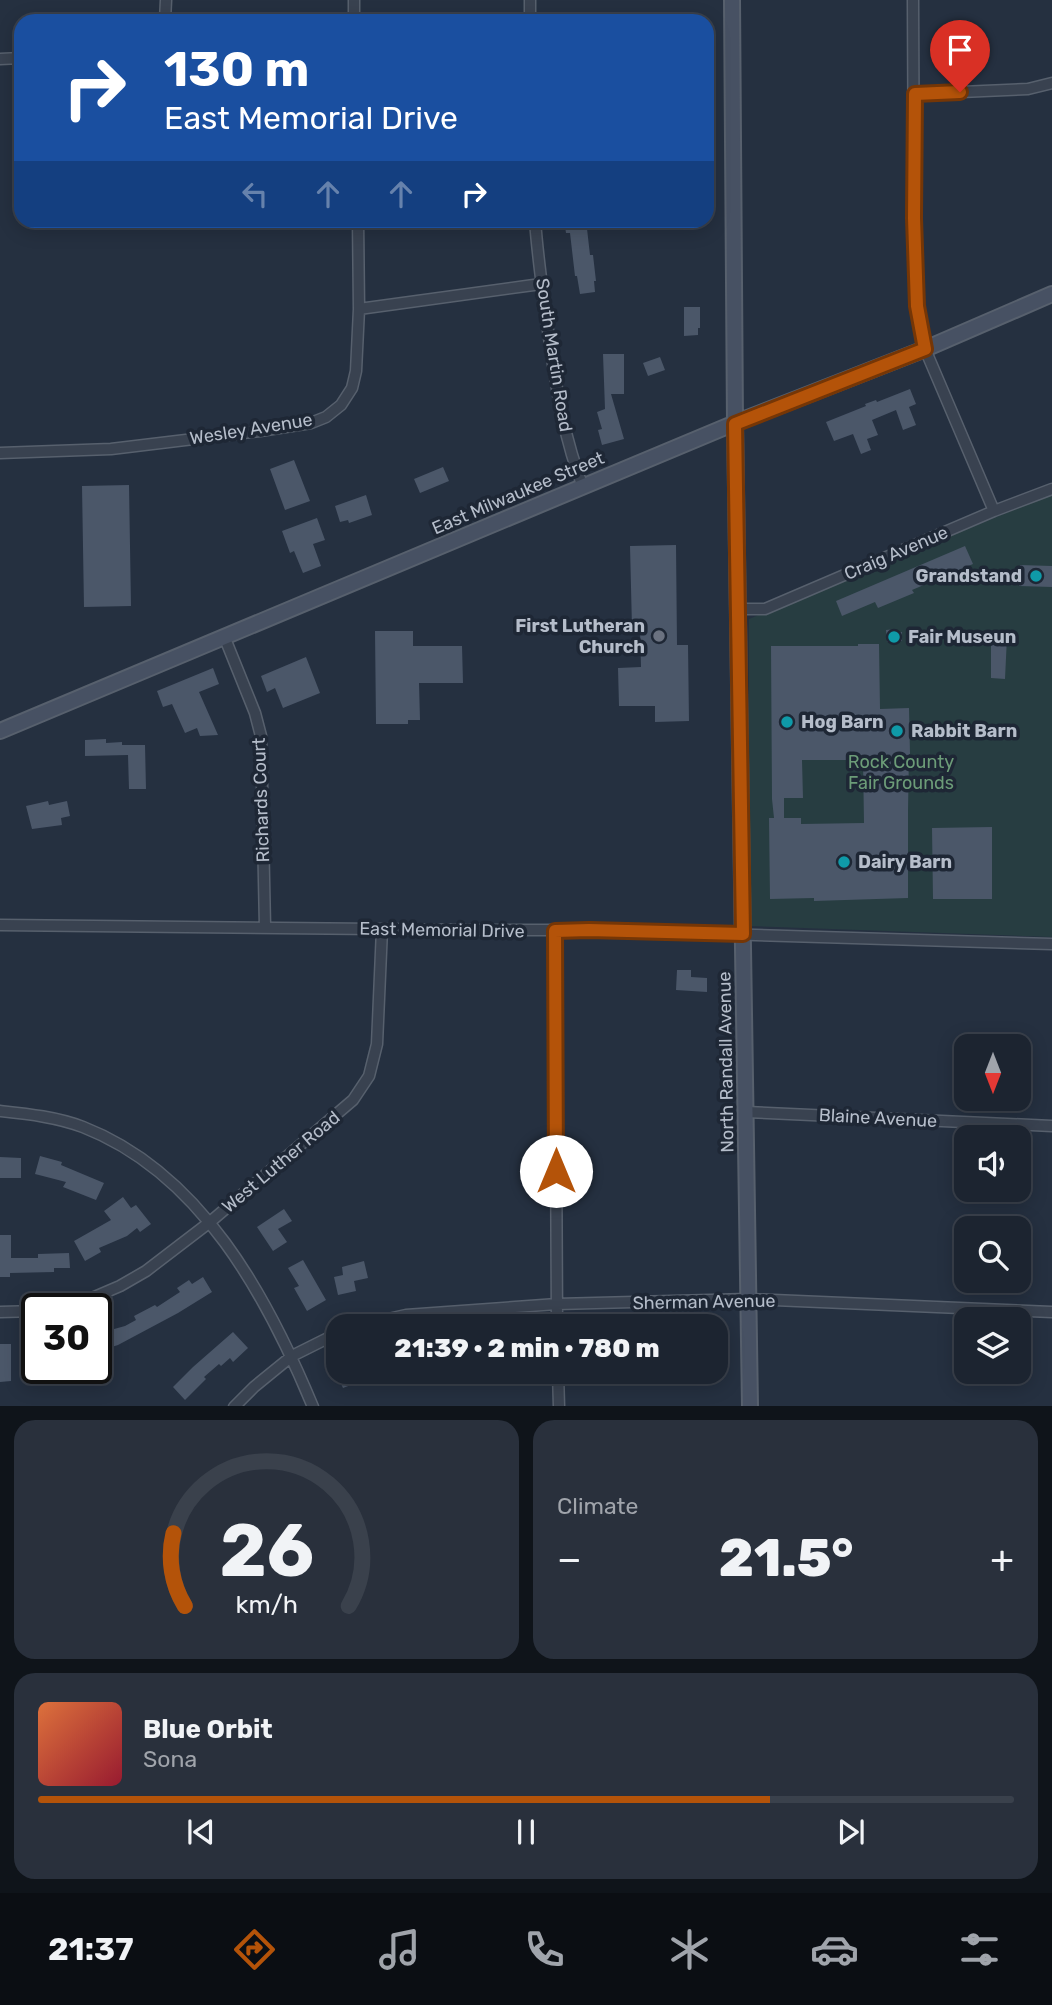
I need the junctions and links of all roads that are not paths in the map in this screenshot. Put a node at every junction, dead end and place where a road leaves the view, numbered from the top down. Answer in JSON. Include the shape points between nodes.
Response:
{"nodes":[{"id":1,"x":732,"y":0,"type":"edge"},
{"id":2,"x":913,"y":0,"type":"edge"},
{"id":3,"x":1052,"y":83,"type":"edge"},
{"id":4,"x":915,"y":94,"type":"junction"},
{"id":5,"x":358,"y":228,"type":"edge"},
{"id":6,"x":536,"y":228,"type":"edge"},
{"id":7,"x":541,"y":284,"type":"junction"},
{"id":8,"x":1052,"y":294,"type":"edge"},
{"id":9,"x":359,"y":309,"type":"junction"},
{"id":10,"x":925,"y":349,"type":"junction"},
{"id":11,"x":735,"y":424,"type":"junction"},
{"id":12,"x":0,"y":453,"type":"edge"},
{"id":13,"x":583,"y":487,"type":"junction"},
{"id":14,"x":1052,"y":489,"type":"edge"},
{"id":15,"x":994,"y":511,"type":"junction"},
{"id":16,"x":739,"y":609,"type":"junction"},
{"id":17,"x":224,"y":636,"type":"junction"},
{"id":18,"x":0,"y":731,"type":"edge"},
{"id":19,"x":0,"y":925,"type":"edge"},
{"id":20,"x":265,"y":927,"type":"junction"},
{"id":21,"x":382,"y":929,"type":"junction"},
{"id":22,"x":555,"y":931,"type":"junction"},
{"id":23,"x":743,"y":934,"type":"junction"},
{"id":24,"x":1052,"y":944,"type":"edge"},
{"id":25,"x":0,"y":1111,"type":"edge"},
{"id":26,"x":746,"y":1112,"type":"junction"},
{"id":27,"x":1052,"y":1126,"type":"edge"},
{"id":28,"x":210,"y":1222,"type":"junction"},
{"id":29,"x":104,"y":1293,"type":"edge"},
{"id":30,"x":749,"y":1299,"type":"junction"},
{"id":31,"x":557,"y":1304,"type":"junction"},
{"id":32,"x":21,"y":1311,"type":"edge"},
{"id":33,"x":0,"y":1312,"type":"edge"},
{"id":34,"x":1052,"y":1312,"type":"edge"},
{"id":35,"x":420,"y":1314,"type":"edge"},
{"id":36,"x":557,"y":1314,"type":"edge"},
{"id":37,"x":326,"y":1339,"type":"edge"},
{"id":38,"x":292,"y":1356,"type":"junction"},
{"id":39,"x":558,"y":1384,"type":"edge"},
{"id":40,"x":234,"y":1406,"type":"edge"},
{"id":41,"x":313,"y":1406,"type":"edge"},
{"id":42,"x":559,"y":1406,"type":"edge"},
{"id":43,"x":750,"y":1406,"type":"edge"}],
"edges":[{"from":1,"to":11,"type":"street","name":"North Randall Avenue"},
{"from":2,"to":4,"type":"street"},
{"from":3,"to":4,"type":"street","via":[[1028,89]]},
{"from":4,"to":10,"type":"street","via":[[917,306]]},
{"from":5,"to":9,"type":"street","name":"Wesley Avenue"},
{"from":6,"to":7,"type":"street","name":"South Martin Road"},
{"from":7,"to":9,"type":"street"},
{"from":7,"to":13,"type":"street","name":"South Martin Road","via":[[559,400]]},
{"from":8,"to":10,"type":"street","name":"East Milwaukee Street"},
{"from":9,"to":12,"type":"street","name":"Wesley Avenue","via":[[352,388],[326,417],[258,431],[111,449]]},
{"from":10,"to":11,"type":"street","name":"East Milwaukee Street"},
{"from":10,"to":15,"type":"street"},
{"from":11,"to":13,"type":"street","name":"East Milwaukee Street"},
{"from":11,"to":16,"type":"street","name":"North Randall Avenue"},
{"from":13,"to":17,"type":"street","name":"East Milwaukee Street"},
{"from":14,"to":15,"type":"street","name":"Craig Avenue"},
{"from":15,"to":16,"type":"street","name":"Craig Avenue","via":[[765,609]]},
{"from":16,"to":23,"type":"street","name":"North Randall Avenue"},
{"from":17,"to":18,"type":"street","name":"East Milwaukee Street"},
{"from":17,"to":20,"type":"street","name":"Richards Court","via":[[261,736]]},
{"from":19,"to":20,"type":"street","name":"East Memorial Drive"},
{"from":20,"to":21,"type":"street","name":"East Memorial Drive"},
{"from":21,"to":22,"type":"street","name":"East Memorial Drive"},
{"from":21,"to":28,"type":"street","name":"West Luther Road","via":[[377,1044],[369,1076],[353,1100]]},
{"from":22,"to":23,"type":"street","name":"East Memorial Drive"},
{"from":22,"to":31,"type":"street"},
{"from":23,"to":24,"type":"street","name":"East Memorial Drive"},
{"from":23,"to":26,"type":"street","name":"North Randall Avenue"},
{"from":25,"to":28,"type":"street","via":[[42,1116],[108,1138],[163,1174]]},
{"from":26,"to":27,"type":"street","name":"Blaine Avenue"},
{"from":26,"to":30,"type":"street","name":"North Randall Avenue"},
{"from":28,"to":29,"type":"street","name":"West Luther Road","via":[[146,1270]]},
{"from":28,"to":38,"type":"street","via":[[270,1313]]},
{"from":30,"to":31,"type":"street","name":"Sherman Avenue"},
{"from":30,"to":34,"type":"street","name":"Sherman Avenue"},
{"from":30,"to":43,"type":"street","name":"North Randall Avenue"},
{"from":31,"to":35,"type":"street","name":"Sherman Avenue"},
{"from":31,"to":36,"type":"street"},
{"from":32,"to":33,"type":"street"},
{"from":37,"to":38,"type":"street"},
{"from":38,"to":40,"type":"street"},
{"from":38,"to":41,"type":"street"},
{"from":39,"to":42,"type":"street"}]}
